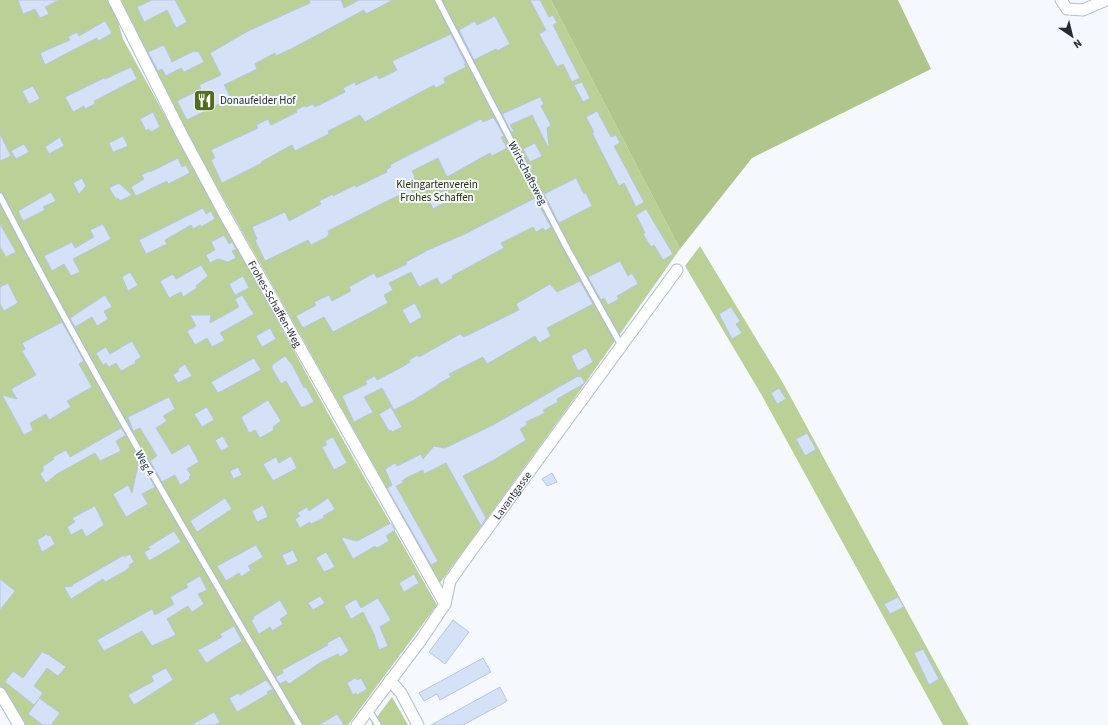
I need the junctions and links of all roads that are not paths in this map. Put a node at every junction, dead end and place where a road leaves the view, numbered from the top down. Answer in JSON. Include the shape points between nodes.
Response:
{"nodes":[{"id":1,"x":114,"y":0,"type":"edge"},
{"id":2,"x":438,"y":0,"type":"edge"},
{"id":3,"x":1106,"y":0,"type":"edge"},
{"id":4,"x":1064,"y":4,"type":"edge"},
{"id":5,"x":0,"y":196,"type":"edge"},
{"id":6,"x":676,"y":270,"type":"dead end"},
{"id":7,"x":621,"y":345,"type":"junction"},
{"id":8,"x":445,"y":604,"type":"junction"},
{"id":9,"x":390,"y":680,"type":"junction"},
{"id":10,"x":0,"y":693,"type":"edge"},
{"id":11,"x":368,"y":708,"type":"junction"},
{"id":12,"x":19,"y":725,"type":"edge"},
{"id":13,"x":299,"y":725,"type":"edge"},
{"id":14,"x":357,"y":725,"type":"edge"},
{"id":15,"x":378,"y":725,"type":"edge"},
{"id":16,"x":418,"y":725,"type":"edge"}],
"edges":[{"from":1,"to":8,"type":"street","name":"Frohes-Schaffen-Weg","via":[[225,216]]},
{"from":2,"to":7,"type":"lane","name":"Wirtschaftsweg","via":[[568,250]]},
{"from":3,"to":4,"type":"street","via":[[1083,10]]},
{"from":5,"to":13,"type":"lane","name":"Weg 4","via":[[37,269],[150,472]]},
{"from":6,"to":7,"type":"street","name":"Lavantgasse"},
{"from":7,"to":8,"type":"street","name":"Lavantgasse","via":[[450,581]]},
{"from":8,"to":9,"type":"street","name":"Lavantgasse"},
{"from":9,"to":11,"type":"street","name":"Lavantgasse"},
{"from":9,"to":16,"type":"street","via":[[401,693]]},
{"from":10,"to":12,"type":"street"},
{"from":11,"to":14,"type":"street","name":"Lavantgasse"},
{"from":11,"to":15,"type":"lane"}]}
